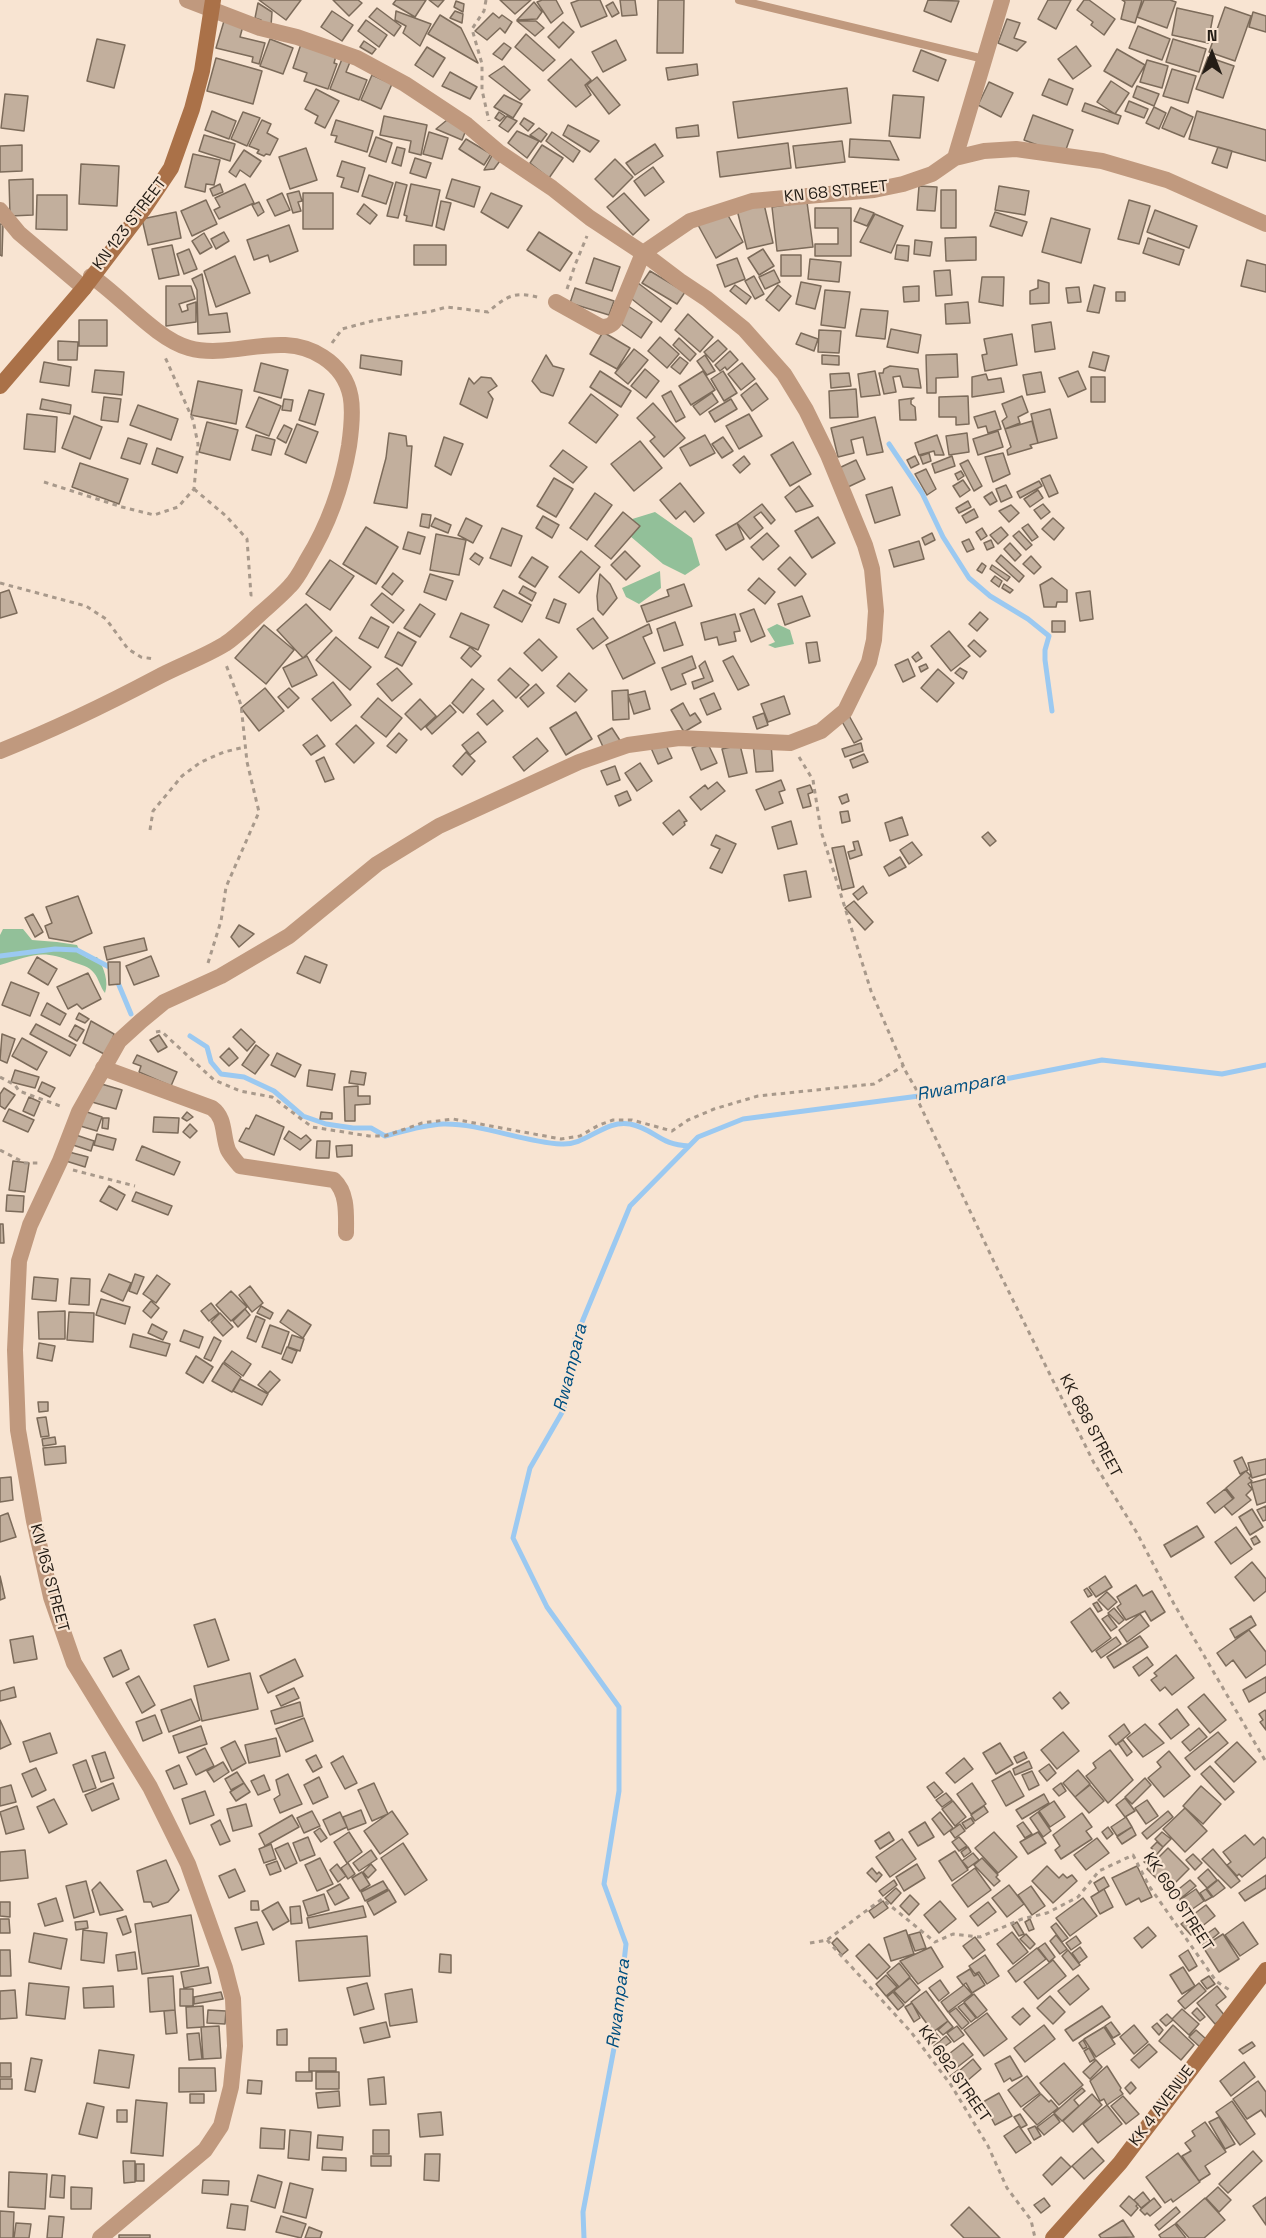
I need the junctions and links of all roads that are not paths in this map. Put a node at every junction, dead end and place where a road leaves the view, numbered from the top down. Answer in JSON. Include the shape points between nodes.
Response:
{"nodes":[{"id":1,"x":187,"y":0,"type":"edge"},
{"id":2,"x":739,"y":0,"type":"edge"},
{"id":3,"x":1002,"y":0,"type":"edge"},
{"id":4,"x":212,"y":4,"type":"edge"},
{"id":5,"x":984,"y":59,"type":"junction"},
{"id":6,"x":956,"y":158,"type":"junction"},
{"id":7,"x":0,"y":210,"type":"edge"},
{"id":8,"x":1266,"y":224,"type":"edge"},
{"id":9,"x":644,"y":253,"type":"junction"},
{"id":10,"x":87,"y":282,"type":"junction"},
{"id":11,"x":559,"y":303,"type":"road end"},
{"id":12,"x":0,"y":386,"type":"edge"},
{"id":13,"x":0,"y":751,"type":"edge"},
{"id":14,"x":103,"y":1068,"type":"junction"},
{"id":15,"x":346,"y":1233,"type":"dead end"},
{"id":16,"x":1266,"y":1970,"type":"edge"},
{"id":17,"x":1068,"y":2221,"type":"junction"},
{"id":18,"x":100,"y":2238,"type":"edge"},
{"id":19,"x":1053,"y":2238,"type":"edge"},
{"id":20,"x":1064,"y":2238,"type":"edge"}],
"edges":[{"from":1,"to":4,"type":"street"},
{"from":2,"to":5,"type":"lane"},
{"from":3,"to":5,"type":"street"},
{"from":4,"to":9,"type":"street","via":[[260,28],[357,58],[405,84],[467,125],[590,219]]},
{"from":4,"to":10,"type":"main road","name":"KN 123 STREET","via":[[202,71],[171,168]]},
{"from":5,"to":6,"type":"street"},
{"from":6,"to":8,"type":"street","name":"KN 68 STREET","via":[[984,151],[1017,150],[1102,161],[1167,180]]},
{"from":6,"to":9,"type":"street","name":"KN 68 STREET","via":[[932,174],[893,186],[752,201],[721,210],[690,221]]},
{"from":7,"to":10,"type":"street","via":[[18,233]]},
{"from":9,"to":11,"type":"street","via":[[614,324],[601,327]]},
{"from":9,"to":14,"type":"street","name":"KN 163 STREET","via":[[744,329],[784,374],[828,455],[865,545],[876,611],[869,662],[845,711],[821,731],[790,743],[679,738],[628,745],[579,762],[439,826],[377,864],[289,936],[221,976],[164,1002],[119,1041]]},
{"from":10,"to":12,"type":"main road","name":"KN 123 STREET"},
{"from":10,"to":13,"type":"street","via":[[109,288],[159,332],[188,348],[280,344],[323,356],[346,380],[354,416],[330,520],[290,586],[220,646],[98,709]]},
{"from":14,"to":15,"type":"street","via":[[218,1112],[228,1149],[240,1166],[334,1180],[344,1196]]},
{"from":14,"to":18,"type":"street","name":"KN 163 STREET","via":[[79,1112],[30,1225],[19,1261],[15,1350],[18,1430],[51,1597],[74,1663],[150,1787],[188,1864],[225,1968],[233,1999],[235,2046],[231,2087],[221,2126],[205,2150]]},
{"from":16,"to":17,"type":"main road","name":"KK 4 AVENUE","via":[[1120,2163]]},
{"from":17,"to":19,"type":"main road","name":"KK 4 AVENUE"},
{"from":17,"to":20,"type":"street"}]}
